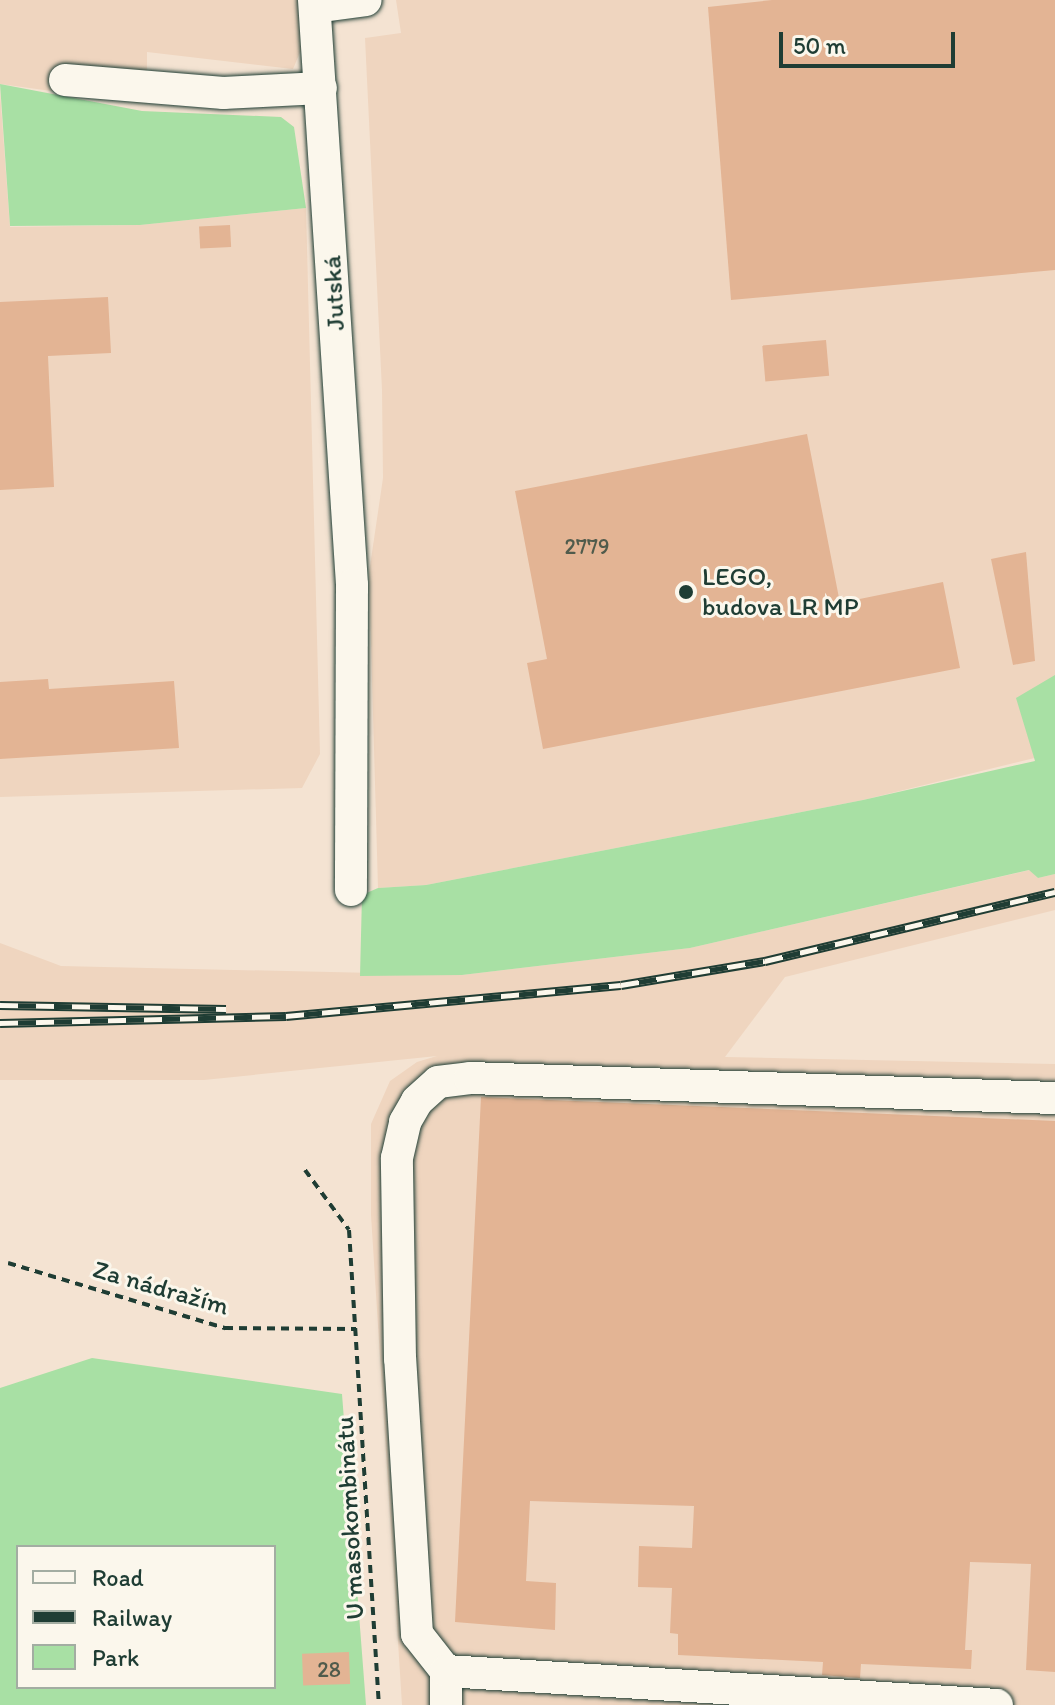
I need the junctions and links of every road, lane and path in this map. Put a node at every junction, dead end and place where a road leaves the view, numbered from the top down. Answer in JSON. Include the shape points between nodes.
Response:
{"nodes":[{"id":1,"x":366,"y":0,"type":"edge"},
{"id":2,"x":314,"y":3,"type":"edge"},
{"id":3,"x":65,"y":80,"type":"dead end"},
{"id":4,"x":321,"y":88,"type":"junction"},
{"id":5,"x":351,"y":890,"type":"dead end"},
{"id":6,"x":1055,"y":1098,"type":"edge"},
{"id":7,"x":305,"y":1170,"type":"dead end"},
{"id":8,"x":8,"y":1263,"type":"dead end"},
{"id":9,"x":356,"y":1329,"type":"junction"},
{"id":10,"x":446,"y":1671,"type":"junction"},
{"id":11,"x":379,"y":1705,"type":"edge"},
{"id":12,"x":446,"y":1705,"type":"edge"},
{"id":13,"x":997,"y":1705,"type":"edge"}],
"edges":[{"from":1,"to":2,"type":"lane"},
{"from":2,"to":4,"type":"lane","name":"Jutská"},
{"from":3,"to":4,"type":"lane","via":[[223,93]]},
{"from":4,"to":5,"type":"lane","name":"Jutská","via":[[361,595],[365,844]]},
{"from":6,"to":10,"type":"lane","via":[[470,1078],[438,1082],[417,1101],[405,1122],[397,1158],[400,1359],[417,1634]]},
{"from":7,"to":9,"type":"path","name":"U masokombinátu","via":[[349,1230]]},
{"from":8,"to":9,"type":"path","name":"Za nádražím","via":[[225,1328]]},
{"from":9,"to":11,"type":"path","name":"U masokombinátu"},
{"from":10,"to":12,"type":"lane"},
{"from":10,"to":13,"type":"lane"}]}
